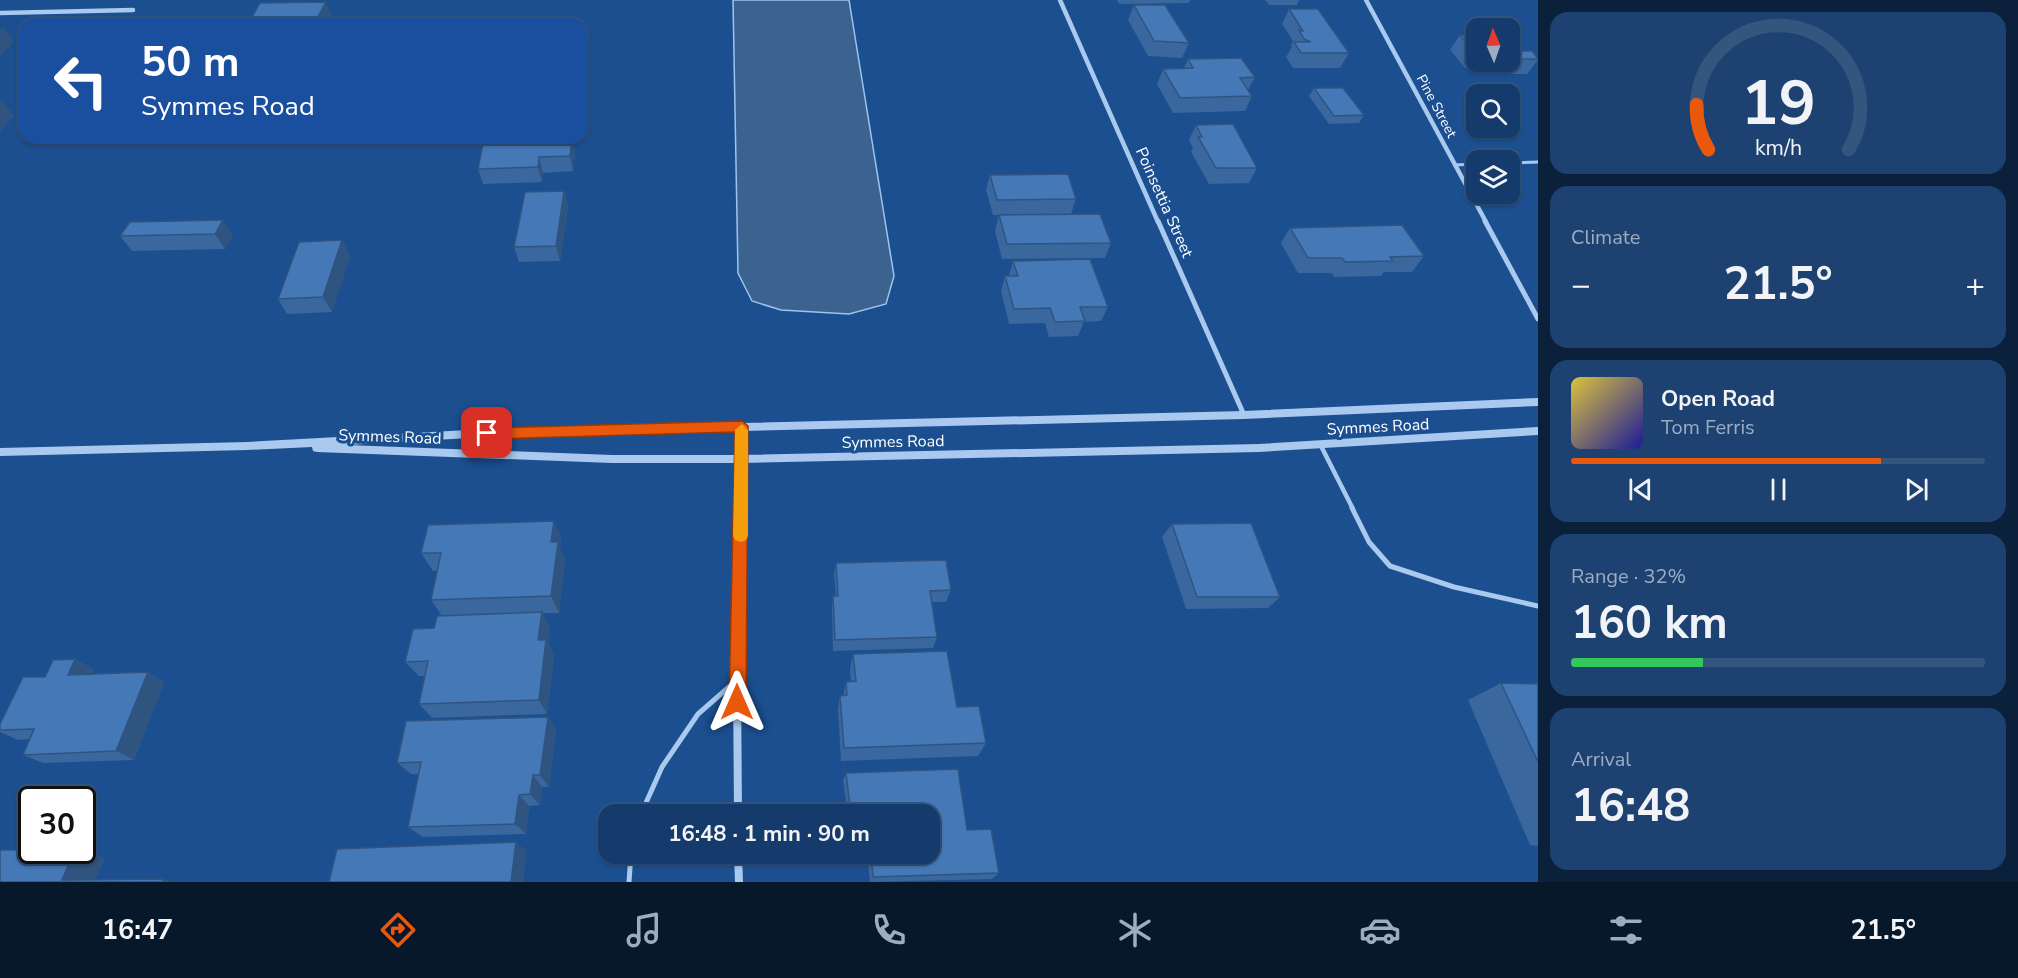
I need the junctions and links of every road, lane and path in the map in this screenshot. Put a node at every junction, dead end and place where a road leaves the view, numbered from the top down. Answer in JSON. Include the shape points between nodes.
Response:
{"nodes":[{"id":1,"x":1060,"y":0,"type":"edge"},
{"id":2,"x":1366,"y":0,"type":"edge"},
{"id":3,"x":133,"y":10,"type":"dead end"},
{"id":4,"x":0,"y":13,"type":"edge"},
{"id":5,"x":1538,"y":162,"type":"edge"},
{"id":6,"x":1520,"y":163,"type":"edge"},
{"id":7,"x":1466,"y":164,"type":"edge"},
{"id":8,"x":1455,"y":165,"type":"junction"},
{"id":9,"x":1538,"y":318,"type":"edge"},
{"id":10,"x":1538,"y":402,"type":"edge"},
{"id":11,"x":1245,"y":415,"type":"junction"},
{"id":12,"x":742,"y":426,"type":"junction"},
{"id":13,"x":1538,"y":431,"type":"edge"},
{"id":14,"x":1320,"y":444,"type":"junction"},
{"id":15,"x":247,"y":446,"type":"junction"},
{"id":16,"x":0,"y":452,"type":"edge"},
{"id":17,"x":741,"y":459,"type":"junction"},
{"id":18,"x":1538,"y":606,"type":"edge"},
{"id":19,"x":737,"y":680,"type":"junction"},
{"id":20,"x":645,"y":804,"type":"edge"},
{"id":21,"x":738,"y":804,"type":"edge"},
{"id":22,"x":630,"y":864,"type":"edge"},
{"id":23,"x":738,"y":864,"type":"edge"},
{"id":24,"x":629,"y":882,"type":"edge"},
{"id":25,"x":739,"y":882,"type":"edge"}],
"edges":[{"from":1,"to":11,"type":"street","name":"Poinsettia Street"},
{"from":2,"to":8,"type":"street","name":"Pine Street"},
{"from":3,"to":4,"type":"street"},
{"from":5,"to":6,"type":"lane"},
{"from":7,"to":8,"type":"lane"},
{"from":8,"to":9,"type":"street","name":"Pine Street"},
{"from":10,"to":11,"type":"street","name":"Symmes Road"},
{"from":11,"to":12,"type":"street","name":"Symmes Road"},
{"from":12,"to":15,"type":"street","name":"Symmes Road","via":[[487,433]]},
{"from":12,"to":17,"type":"street"},
{"from":13,"to":14,"type":"street","name":"Symmes Road"},
{"from":14,"to":17,"type":"street","name":"Symmes Road"},
{"from":14,"to":18,"type":"lane","via":[[1369,542],[1390,566],[1454,587]]},
{"from":15,"to":16,"type":"street","name":"Symmes Road"},
{"from":15,"to":17,"type":"street","name":"Symmes Road","via":[[588,458]]},
{"from":17,"to":19,"type":"street"},
{"from":19,"to":20,"type":"lane","via":[[698,714],[662,767]]},
{"from":19,"to":21,"type":"street"},
{"from":22,"to":24,"type":"lane"},
{"from":23,"to":25,"type":"street"}]}
